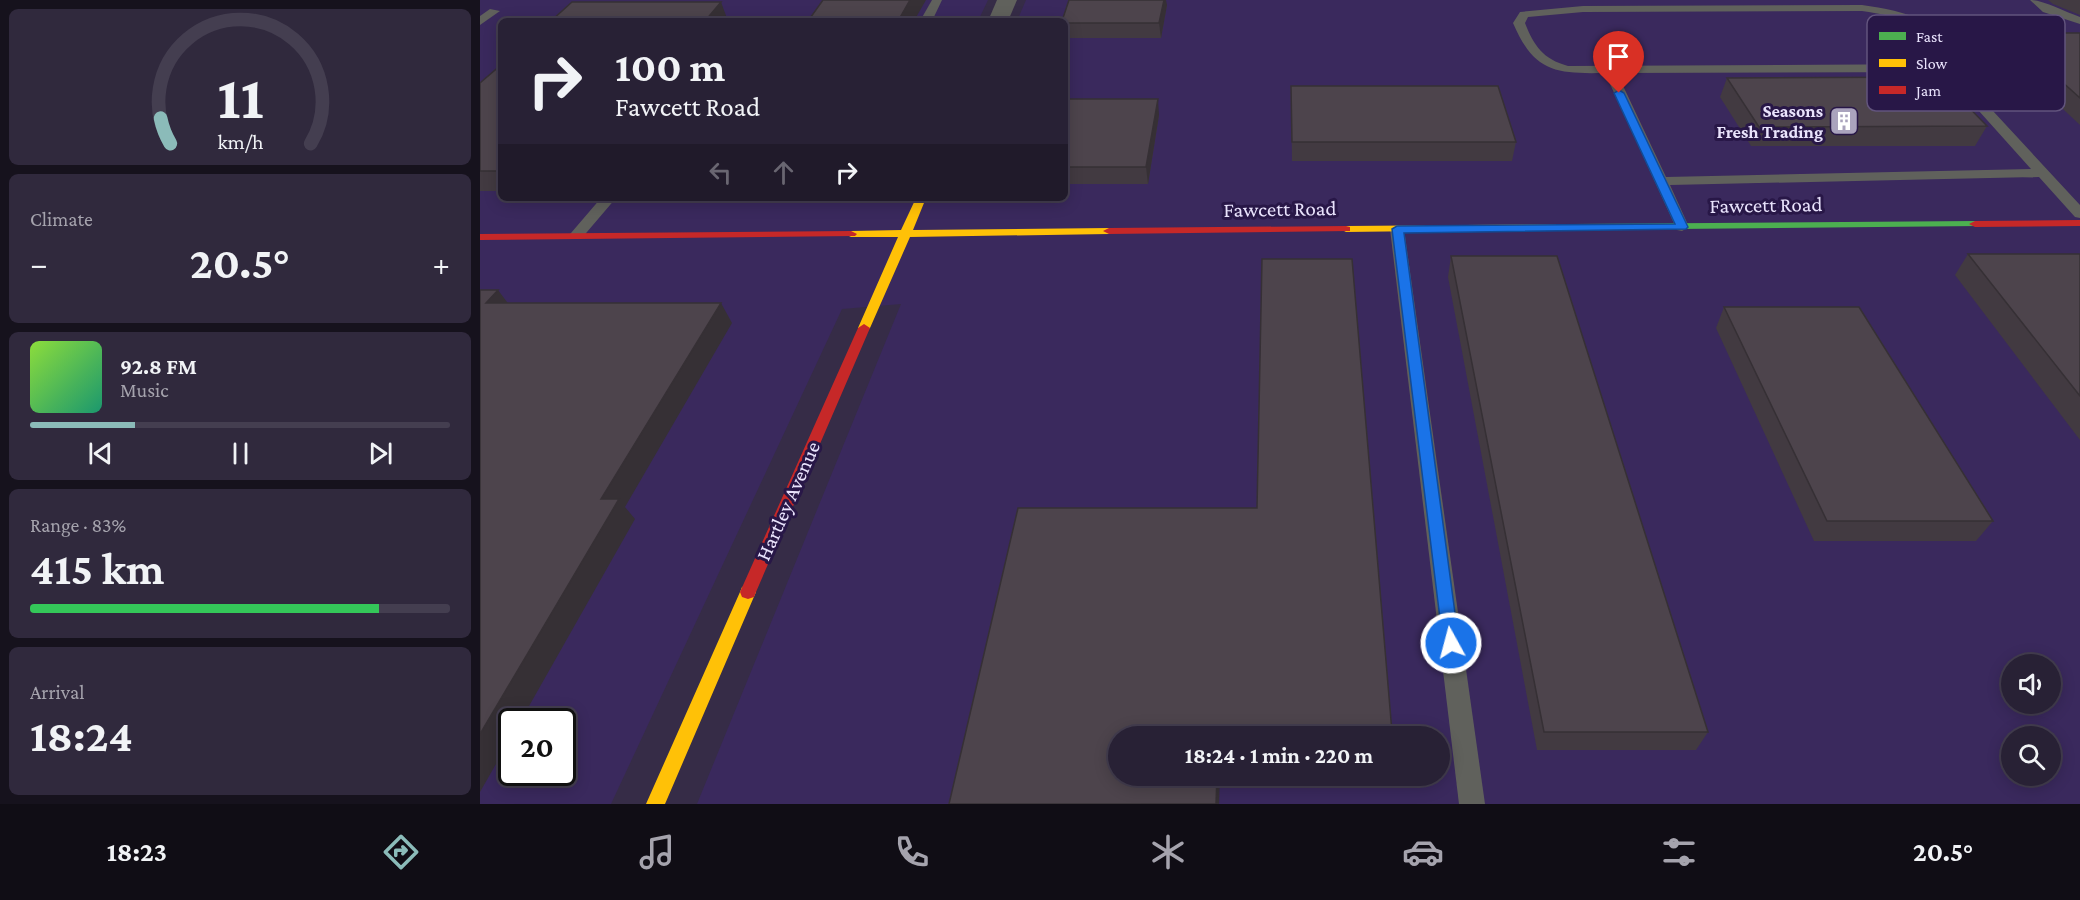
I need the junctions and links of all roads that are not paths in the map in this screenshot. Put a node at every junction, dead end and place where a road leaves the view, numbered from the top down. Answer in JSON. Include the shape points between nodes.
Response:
{"nodes":[{"id":1,"x":937,"y":0,"type":"edge"},
{"id":2,"x":1007,"y":0,"type":"edge"},
{"id":3,"x":2035,"y":0,"type":"edge"},
{"id":4,"x":494,"y":11,"type":"dead end"},
{"id":5,"x":1900,"y":15,"type":"edge"},
{"id":6,"x":2062,"y":15,"type":"edge"},
{"id":7,"x":2065,"y":16,"type":"edge"},
{"id":8,"x":928,"y":18,"type":"edge"},
{"id":9,"x":999,"y":18,"type":"edge"},
{"id":10,"x":2080,"y":21,"type":"edge"},
{"id":11,"x":480,"y":22,"type":"edge"},
{"id":12,"x":1867,"y":69,"type":"edge"},
{"id":13,"x":1610,"y":72,"type":"junction"},
{"id":14,"x":1986,"y":111,"type":"edge"},
{"id":15,"x":2043,"y":173,"type":"junction"},
{"id":16,"x":1659,"y":181,"type":"junction"},
{"id":17,"x":606,"y":201,"type":"edge"},
{"id":18,"x":920,"y":201,"type":"edge"},
{"id":19,"x":2080,"y":214,"type":"edge"},
{"id":20,"x":2080,"y":223,"type":"edge"},
{"id":21,"x":1682,"y":227,"type":"junction"},
{"id":22,"x":1397,"y":229,"type":"junction"},
{"id":23,"x":904,"y":234,"type":"junction"},
{"id":24,"x":576,"y":236,"type":"junction"},
{"id":25,"x":480,"y":237,"type":"edge"},
{"id":26,"x":655,"y":804,"type":"edge"},
{"id":27,"x":1472,"y":804,"type":"edge"}],
"edges":[{"from":1,"to":8,"type":"lane"},
{"from":2,"to":9,"type":"street"},
{"from":3,"to":6,"type":"lane"},
{"from":4,"to":11,"type":"lane"},
{"from":5,"to":13,"type":"lane","via":[[1862,8],[1583,9],[1524,14],[1518,23],[1531,52],[1540,59],[1567,70]]},
{"from":7,"to":10,"type":"lane"},
{"from":12,"to":13,"type":"lane"},
{"from":13,"to":16,"type":"lane"},
{"from":14,"to":15,"type":"lane"},
{"from":15,"to":16,"type":"lane"},
{"from":15,"to":19,"type":"lane"},
{"from":16,"to":21,"type":"lane"},
{"from":17,"to":24,"type":"lane"},
{"from":18,"to":23,"type":"street","name":"Hartley Avenue"},
{"from":20,"to":21,"type":"street","name":"Fawcett Road"},
{"from":21,"to":22,"type":"street","name":"Fawcett Road"},
{"from":22,"to":23,"type":"street","name":"Fawcett Road"},
{"from":22,"to":27,"type":"lane"},
{"from":23,"to":24,"type":"street","name":"Fawcett Road"},
{"from":23,"to":26,"type":"street","name":"Hartley Avenue"},
{"from":24,"to":25,"type":"street","name":"Fawcett Road"}]}
